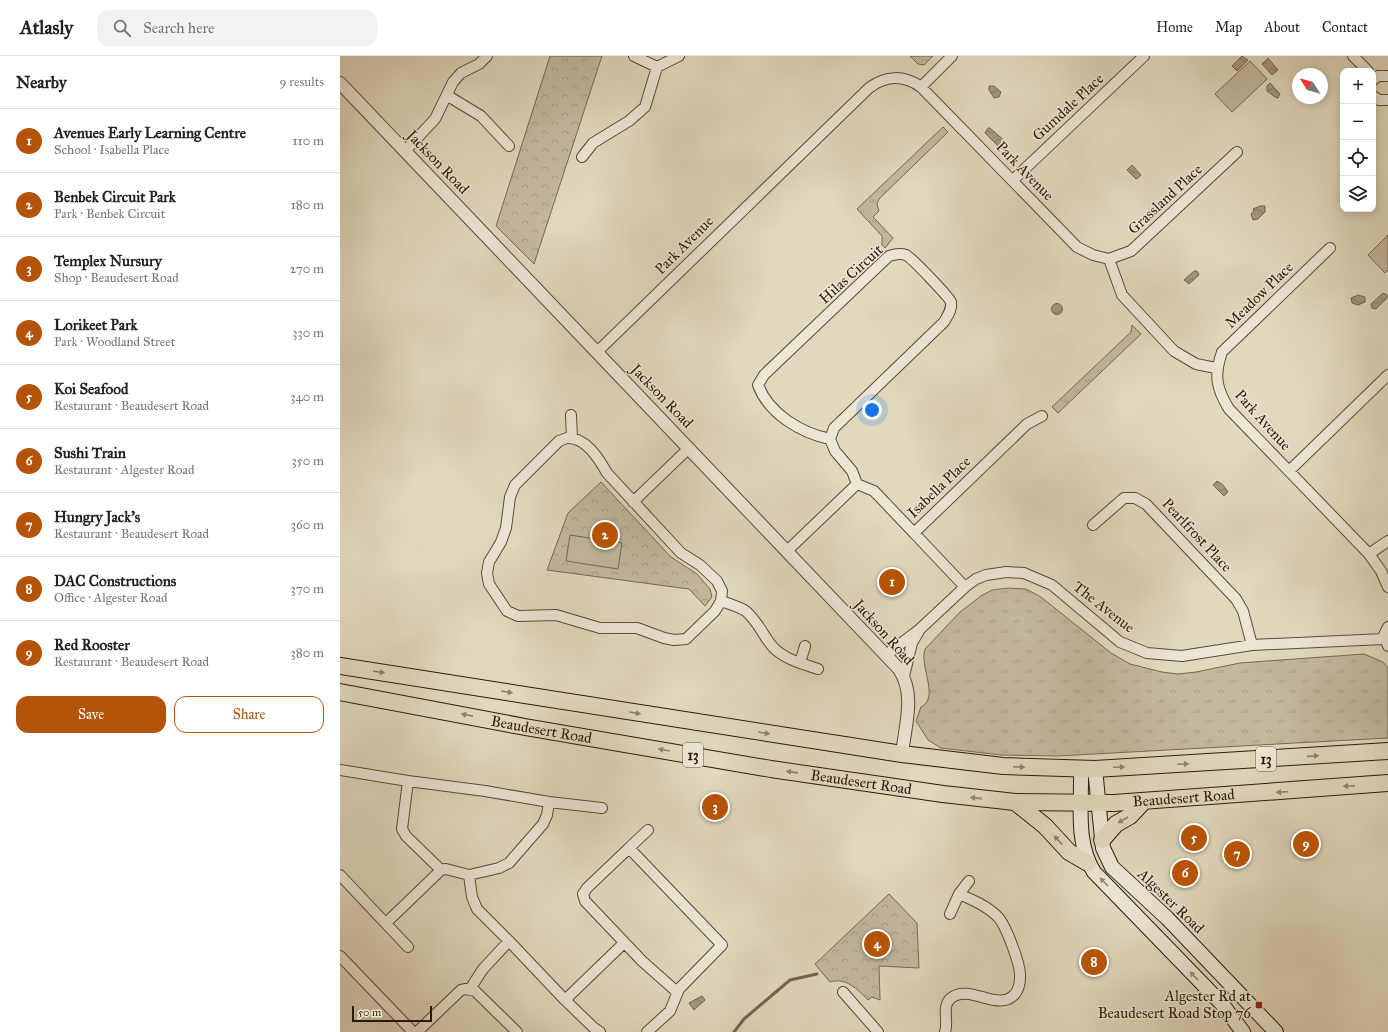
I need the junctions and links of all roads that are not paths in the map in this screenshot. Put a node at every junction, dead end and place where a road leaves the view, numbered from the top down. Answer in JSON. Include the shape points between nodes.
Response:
{"nodes":[{"id":1,"x":487,"y":56,"type":"edge"},
{"id":2,"x":634,"y":56,"type":"edge"},
{"id":3,"x":679,"y":56,"type":"edge"},
{"id":4,"x":952,"y":56,"type":"edge"},
{"id":5,"x":1144,"y":56,"type":"edge"},
{"id":6,"x":1353,"y":56,"type":"edge"},
{"id":7,"x":657,"y":67,"type":"junction"},
{"id":8,"x":1364,"y":68,"type":"edge"},
{"id":9,"x":1376,"y":76,"type":"edge"},
{"id":10,"x":1388,"y":76,"type":"edge"},
{"id":11,"x":340,"y":83,"type":"edge"},
{"id":12,"x":921,"y":87,"type":"junction"},
{"id":13,"x":448,"y":96,"type":"junction"},
{"id":14,"x":1376,"y":98,"type":"edge"},
{"id":15,"x":1388,"y":100,"type":"edge"},
{"id":16,"x":510,"y":146,"type":"dead end"},
{"id":17,"x":405,"y":151,"type":"junction"},
{"id":18,"x":1237,"y":152,"type":"dead end"},
{"id":19,"x":582,"y":157,"type":"dead end"},
{"id":20,"x":1013,"y":180,"type":"junction"},
{"id":21,"x":1330,"y":248,"type":"dead end"},
{"id":22,"x":1109,"y":260,"type":"junction"},
{"id":23,"x":597,"y":352,"type":"junction"},
{"id":24,"x":1216,"y":368,"type":"junction"},
{"id":25,"x":1388,"y":376,"type":"edge"},
{"id":26,"x":571,"y":415,"type":"dead end"},
{"id":27,"x":1042,"y":416,"type":"dead end"},
{"id":28,"x":572,"y":438,"type":"junction"},
{"id":29,"x":830,"y":440,"type":"junction"},
{"id":30,"x":689,"y":448,"type":"junction"},
{"id":31,"x":1289,"y":471,"type":"junction"},
{"id":32,"x":857,"y":484,"type":"junction"},
{"id":33,"x":633,"y":502,"type":"junction"},
{"id":34,"x":1093,"y":525,"type":"dead end"},
{"id":35,"x":914,"y":533,"type":"junction"},
{"id":36,"x":1388,"y":541,"type":"edge"},
{"id":37,"x":787,"y":551,"type":"junction"},
{"id":38,"x":1368,"y":554,"type":"junction"},
{"id":39,"x":965,"y":587,"type":"junction"},
{"id":40,"x":1388,"y":587,"type":"edge"},
{"id":41,"x":721,"y":601,"type":"junction"},
{"id":42,"x":1388,"y":627,"type":"edge"},
{"id":43,"x":920,"y":629,"type":"junction"},
{"id":44,"x":1386,"y":643,"type":"edge"},
{"id":45,"x":1252,"y":645,"type":"junction"},
{"id":46,"x":805,"y":646,"type":"dead end"},
{"id":47,"x":886,"y":655,"type":"junction"},
{"id":48,"x":800,"y":663,"type":"junction"},
{"id":49,"x":340,"y":666,"type":"edge"},
{"id":50,"x":818,"y":669,"type":"dead end"},
{"id":51,"x":904,"y":676,"type":"junction"},
{"id":52,"x":340,"y":692,"type":"edge"},
{"id":53,"x":1388,"y":751,"type":"edge"},
{"id":54,"x":902,"y":754,"type":"junction"},
{"id":55,"x":1088,"y":769,"type":"junction"},
{"id":56,"x":340,"y":770,"type":"edge"},
{"id":57,"x":408,"y":781,"type":"junction"},
{"id":58,"x":1388,"y":783,"type":"edge"},
{"id":59,"x":1144,"y":801,"type":"junction"},
{"id":60,"x":549,"y":802,"type":"junction"},
{"id":61,"x":1015,"y":802,"type":"junction"},
{"id":62,"x":1082,"y":804,"type":"junction"},
{"id":63,"x":1098,"y":804,"type":"junction"},
{"id":64,"x":602,"y":808,"type":"dead end"},
{"id":65,"x":648,"y":830,"type":"dead end"},
{"id":66,"x":1102,"y":840,"type":"junction"},
{"id":67,"x":629,"y":848,"type":"junction"},
{"id":68,"x":1088,"y":863,"type":"junction"},
{"id":69,"x":441,"y":870,"type":"junction"},
{"id":70,"x":469,"y":874,"type":"junction"},
{"id":71,"x":340,"y":875,"type":"edge"},
{"id":72,"x":969,"y":881,"type":"dead end"},
{"id":73,"x":959,"y":894,"type":"junction"},
{"id":74,"x":950,"y":914,"type":"dead end"},
{"id":75,"x":386,"y":923,"type":"junction"},
{"id":76,"x":509,"y":941,"type":"junction"},
{"id":77,"x":624,"y":943,"type":"junction"},
{"id":78,"x":408,"y":946,"type":"dead end"},
{"id":79,"x":340,"y":956,"type":"edge"},
{"id":80,"x":470,"y":989,"type":"junction"},
{"id":81,"x":677,"y":992,"type":"junction"},
{"id":82,"x":843,"y":992,"type":"dead end"},
{"id":83,"x":565,"y":1000,"type":"junction"},
{"id":84,"x":413,"y":1032,"type":"edge"},
{"id":85,"x":417,"y":1032,"type":"edge"},
{"id":86,"x":517,"y":1032,"type":"edge"},
{"id":87,"x":600,"y":1032,"type":"edge"},
{"id":88,"x":647,"y":1032,"type":"edge"},
{"id":89,"x":878,"y":1032,"type":"edge"},
{"id":90,"x":945,"y":1032,"type":"edge"},
{"id":91,"x":1243,"y":1032,"type":"edge"},
{"id":92,"x":1276,"y":1032,"type":"edge"}],
"edges":[{"from":1,"to":13,"type":"street","via":[[479,64],[461,73],[453,82]]},
{"from":2,"to":7,"type":"street"},
{"from":3,"to":7,"type":"street"},
{"from":4,"to":12,"type":"street"},
{"from":5,"to":20,"type":"street","name":"Gumdale Place"},
{"from":6,"to":8,"type":"street"},
{"from":7,"to":19,"type":"street","via":[[645,107],[629,121],[593,143]]},
{"from":9,"to":10,"type":"street"},
{"from":11,"to":17,"type":"street","name":"Jackson Road"},
{"from":12,"to":20,"type":"street","name":"Park Avenue"},
{"from":12,"to":23,"type":"street","name":"Park Avenue","via":[[907,80],[890,78],[869,88]]},
{"from":13,"to":16,"type":"street","via":[[481,116]]},
{"from":13,"to":17,"type":"street","via":[[435,119]]},
{"from":14,"to":15,"type":"street"},
{"from":17,"to":23,"type":"street","name":"Jackson Road"},
{"from":18,"to":22,"type":"street","name":"Grassland Place","via":[[1132,250]]},
{"from":20,"to":22,"type":"street","name":"Park Avenue","via":[[1077,247]]},
{"from":21,"to":24,"type":"street","name":"Meadow Place","via":[[1222,352]]},
{"from":22,"to":24,"type":"street","via":[[1122,294],[1174,351],[1196,364]]},
{"from":23,"to":30,"type":"street","name":"Jackson Road"},
{"from":24,"to":31,"type":"street","name":"Park Avenue","via":[[1221,396],[1229,409]]},
{"from":25,"to":31,"type":"street"},
{"from":26,"to":28,"type":"street"},
{"from":27,"to":35,"type":"street","name":"Isabella Place","via":[[1027,424]]},
{"from":28,"to":33,"type":"street","via":[[582,441]]},
{"from":28,"to":41,"type":"street","via":[[559,441],[515,485],[510,497],[506,528],[489,562],[487,573],[489,584],[507,611],[518,616],[556,615],[600,628],[637,628],[674,640],[686,638],[715,611]]},
{"from":29,"to":29,"type":"street","name":"Hilas Circuit","via":[[834,428],[944,322],[951,309],[950,300],[915,262],[905,255],[897,253],[888,256],[764,375],[758,385],[762,396],[785,420],[814,436]]},
{"from":29,"to":32,"type":"street","via":[[835,451],[852,471]]},
{"from":30,"to":33,"type":"street"},
{"from":30,"to":37,"type":"street","name":"Jackson Road"},
{"from":31,"to":38,"type":"street","name":"Park Avenue"},
{"from":32,"to":35,"type":"street","via":[[874,491]]},
{"from":32,"to":37,"type":"street"},
{"from":33,"to":41,"type":"street","via":[[681,553],[700,565],[717,581],[722,591]]},
{"from":34,"to":45,"type":"street","name":"Pearlfrost Place","via":[[1124,498],[1135,498],[1146,504],[1236,599],[1243,611]]},
{"from":35,"to":39,"type":"street","name":"Isabella Place"},
{"from":36,"to":38,"type":"street"},
{"from":37,"to":47,"type":"street","name":"Jackson Road"},
{"from":38,"to":40,"type":"street","name":"Park Avenue","via":[[1381,571]]},
{"from":39,"to":43,"type":"street","name":"The Avenue"},
{"from":39,"to":45,"type":"street","name":"The Avenue","via":[[976,579],[996,573],[1024,572],[1033,575],[1052,585],[1120,642],[1147,653],[1182,656]]},
{"from":41,"to":48,"type":"street","via":[[746,611],[775,651]]},
{"from":42,"to":44,"type":"street","via":[[1385,632]]},
{"from":43,"to":47,"type":"street","name":"The Avenue"},
{"from":43,"to":51,"type":"street","via":[[912,644]]},
{"from":44,"to":45,"type":"street","name":"The Avenue"},
{"from":46,"to":48,"type":"street"},
{"from":47,"to":51,"type":"street","name":"Jackson Road"},
{"from":48,"to":50,"type":"street"},
{"from":49,"to":54,"type":"highway","name":"Beaudesert Road","number":"13","one_way":true},
{"from":51,"to":54,"type":"street","name":"Jackson Road","via":[[908,696]]},
{"from":61,"to":52,"type":"highway","name":"Beaudesert Road","number":"13","one_way":true,"via":[[943,794],[771,768],[525,727]]},
{"from":55,"to":53,"type":"highway","name":"Beaudesert Road","number":"13","one_way":true},
{"from":54,"to":55,"type":"highway","name":"Beaudesert Road","number":"13","one_way":true,"via":[[1003,766]]},
{"from":55,"to":62,"type":"main road"},
{"from":55,"to":63,"type":"main road","name":"Algester Road"},
{"from":56,"to":57,"type":"street"},
{"from":57,"to":60,"type":"street"},
{"from":57,"to":69,"type":"street","via":[[402,828],[406,836]]},
{"from":58,"to":59,"type":"highway","name":"Beaudesert Road","number":"13","one_way":true},
{"from":59,"to":63,"type":"highway","name":"Beaudesert Road","number":"13"},
{"from":59,"to":66,"type":"highway","one_way":true},
{"from":60,"to":64,"type":"street"},
{"from":60,"to":70,"type":"street","via":[[543,824],[509,863],[499,868]]},
{"from":61,"to":62,"type":"highway","name":"Beaudesert Road","number":"13"},
{"from":68,"to":61,"type":"highway","one_way":true,"via":[[1069,852],[1044,826]]},
{"from":62,"to":63,"type":"highway","name":"Beaudesert Road","number":"13"},
{"from":62,"to":68,"type":"main road","via":[[1083,843]]},
{"from":63,"to":66,"type":"main road","name":"Algester Road"},
{"from":65,"to":67,"type":"street"},
{"from":66,"to":92,"type":"main road","name":"Algester Road","via":[[1106,857],[1112,867],[1167,918]]},
{"from":67,"to":77,"type":"street","via":[[587,888],[584,894],[585,901]]},
{"from":67,"to":81,"type":"street","via":[[722,945]]},
{"from":91,"to":68,"type":"main road","one_way":true,"via":[[1222,1004]]},
{"from":69,"to":70,"type":"street","via":[[446,868]]},
{"from":69,"to":75,"type":"street"},
{"from":70,"to":76,"type":"street","via":[[472,897],[478,908]]},
{"from":71,"to":75,"type":"street"},
{"from":72,"to":73,"type":"street"},
{"from":73,"to":74,"type":"street"},
{"from":73,"to":90,"type":"street","via":[[976,901],[999,918],[1008,931],[1021,976],[1014,995],[1003,1000],[965,993],[956,994],[945,1006],[948,1024]]},
{"from":75,"to":78,"type":"street"},
{"from":76,"to":80,"type":"street","via":[[483,969]]},
{"from":76,"to":83,"type":"street"},
{"from":77,"to":81,"type":"street"},
{"from":77,"to":83,"type":"street"},
{"from":79,"to":84,"type":"street"},
{"from":80,"to":85,"type":"street","via":[[462,990]]},
{"from":80,"to":86,"type":"street","via":[[480,994]]},
{"from":81,"to":88,"type":"street","via":[[670,1011]]},
{"from":82,"to":89,"type":"street"},
{"from":83,"to":87,"type":"street"}]}
